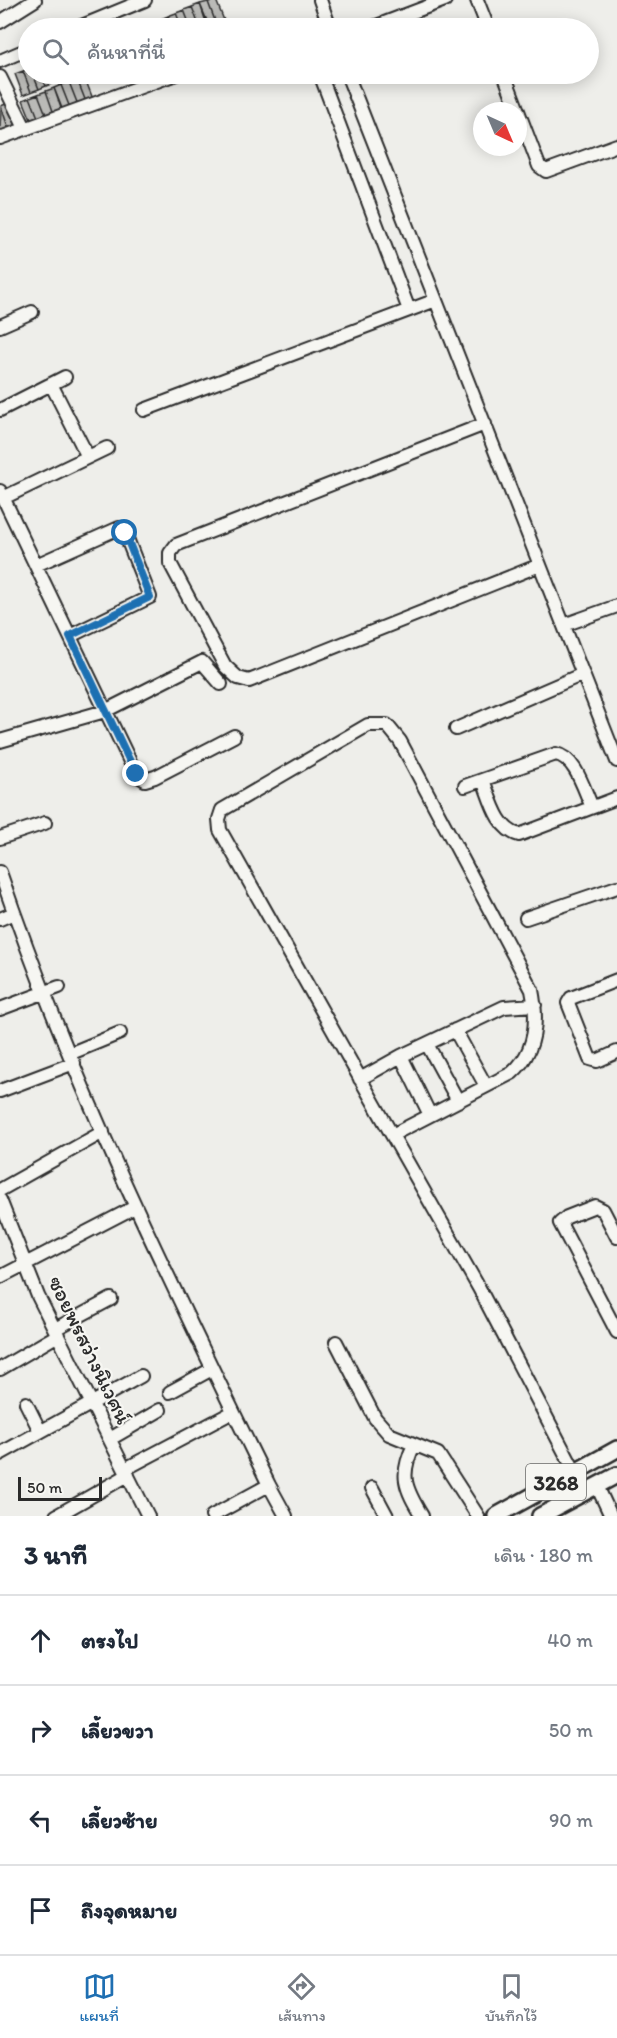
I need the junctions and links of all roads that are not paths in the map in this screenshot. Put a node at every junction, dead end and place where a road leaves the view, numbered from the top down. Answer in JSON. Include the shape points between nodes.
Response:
{"nodes":[{"id":1,"x":34,"y":0,"type":"edge"},
{"id":2,"x":146,"y":0,"type":"edge"},
{"id":3,"x":320,"y":0,"type":"edge"},
{"id":4,"x":445,"y":0,"type":"edge"},
{"id":5,"x":477,"y":0,"type":"edge"},
{"id":6,"x":102,"y":18,"type":"edge"},
{"id":7,"x":326,"y":18,"type":"edge"},
{"id":8,"x":397,"y":18,"type":"edge"},
{"id":9,"x":484,"y":18,"type":"edge"},
{"id":10,"x":0,"y":22,"type":"edge"},
{"id":11,"x":18,"y":53,"type":"edge"},
{"id":12,"x":0,"y":61,"type":"edge"},
{"id":13,"x":0,"y":77,"type":"edge"},
{"id":14,"x":148,"y":84,"type":"edge"},
{"id":15,"x":324,"y":84,"type":"edge"},
{"id":16,"x":351,"y":84,"type":"edge"},
{"id":17,"x":508,"y":84,"type":"edge"},
{"id":18,"x":25,"y":128,"type":"junction"},
{"id":19,"x":0,"y":138,"type":"edge"},
{"id":20,"x":617,"y":145,"type":"edge"},
{"id":21,"x":436,"y":300,"type":"junction"},
{"id":22,"x":409,"y":310,"type":"junction"},
{"id":23,"x":32,"y":312,"type":"dead end"},
{"id":24,"x":0,"y":326,"type":"edge"},
{"id":25,"x":65,"y":378,"type":"dead end"},
{"id":26,"x":51,"y":384,"type":"junction"},
{"id":27,"x":0,"y":410,"type":"edge"},
{"id":28,"x":144,"y":410,"type":"dead end"},
{"id":29,"x":485,"y":424,"type":"junction"},
{"id":30,"x":107,"y":448,"type":"dead end"},
{"id":31,"x":88,"y":457,"type":"junction"},
{"id":32,"x":2,"y":494,"type":"edge"},
{"id":33,"x":36,"y":565,"type":"junction"},
{"id":34,"x":540,"y":565,"type":"junction"},
{"id":35,"x":617,"y":606,"type":"edge"},
{"id":36,"x":564,"y":625,"type":"junction"},
{"id":37,"x":70,"y":636,"type":"junction"},
{"id":38,"x":583,"y":674,"type":"junction"},
{"id":39,"x":220,"y":684,"type":"dead end"},
{"id":40,"x":105,"y":711,"type":"junction"},
{"id":41,"x":456,"y":729,"type":"dead end"},
{"id":42,"x":234,"y":736,"type":"dead end"},
{"id":43,"x":0,"y":741,"type":"edge"},
{"id":44,"x":617,"y":761,"type":"edge"},
{"id":45,"x":483,"y":780,"type":"junction"},
{"id":46,"x":465,"y":786,"type":"dead end"},
{"id":47,"x":617,"y":798,"type":"edge"},
{"id":48,"x":592,"y":807,"type":"junction"},
{"id":49,"x":45,"y":823,"type":"dead end"},
{"id":50,"x":0,"y":838,"type":"edge"},
{"id":51,"x":0,"y":872,"type":"edge"},
{"id":52,"x":617,"y":887,"type":"edge"},
{"id":53,"x":14,"y":913,"type":"junction"},
{"id":54,"x":526,"y":918,"type":"dead end"},
{"id":55,"x":0,"y":919,"type":"edge"},
{"id":56,"x":617,"y":980,"type":"edge"},
{"id":57,"x":58,"y":987,"type":"dead end"},
{"id":58,"x":43,"y":992,"type":"junction"},
{"id":59,"x":535,"y":1005,"type":"junction"},
{"id":60,"x":0,"y":1009,"type":"edge"},
{"id":61,"x":455,"y":1030,"type":"junction"},
{"id":62,"x":120,"y":1033,"type":"dead end"},
{"id":63,"x":427,"y":1044,"type":"junction"},
{"id":64,"x":617,"y":1052,"type":"edge"},
{"id":65,"x":401,"y":1056,"type":"junction"},
{"id":66,"x":71,"y":1058,"type":"junction"},
{"id":67,"x":360,"y":1079,"type":"junction"},
{"id":68,"x":486,"y":1086,"type":"junction"},
{"id":69,"x":0,"y":1091,"type":"edge"},
{"id":70,"x":458,"y":1101,"type":"junction"},
{"id":71,"x":430,"y":1115,"type":"junction"},
{"id":72,"x":103,"y":1132,"type":"junction"},
{"id":73,"x":392,"y":1135,"type":"junction"},
{"id":74,"x":0,"y":1190,"type":"edge"},
{"id":75,"x":0,"y":1200,"type":"edge"},
{"id":76,"x":135,"y":1207,"type":"junction"},
{"id":77,"x":617,"y":1237,"type":"edge"},
{"id":78,"x":25,"y":1263,"type":"junction"},
{"id":79,"x":0,"y":1277,"type":"edge"},
{"id":80,"x":111,"y":1299,"type":"dead end"},
{"id":81,"x":615,"y":1324,"type":"edge"},
{"id":82,"x":56,"y":1332,"type":"junction"},
{"id":83,"x":336,"y":1342,"type":"dead end"},
{"id":84,"x":0,"y":1369,"type":"edge"},
{"id":85,"x":212,"y":1369,"type":"junction"},
{"id":86,"x":141,"y":1376,"type":"dead end"},
{"id":87,"x":170,"y":1392,"type":"dead end"},
{"id":88,"x":91,"y":1401,"type":"junction"},
{"id":89,"x":26,"y":1403,"type":"dead end"},
{"id":90,"x":160,"y":1410,"type":"dead end"},
{"id":91,"x":233,"y":1412,"type":"junction"},
{"id":92,"x":40,"y":1431,"type":"junction"},
{"id":93,"x":110,"y":1439,"type":"junction"},
{"id":94,"x":414,"y":1444,"type":"junction"},
{"id":95,"x":617,"y":1449,"type":"edge"},
{"id":96,"x":0,"y":1454,"type":"edge"},
{"id":97,"x":126,"y":1472,"type":"junction"},
{"id":98,"x":575,"y":1472,"type":"junction"},
{"id":99,"x":617,"y":1475,"type":"edge"},
{"id":100,"x":269,"y":1485,"type":"junction"},
{"id":101,"x":597,"y":1486,"type":"junction"},
{"id":102,"x":372,"y":1488,"type":"dead end"},
{"id":103,"x":56,"y":1516,"type":"edge"},
{"id":104,"x":148,"y":1516,"type":"edge"},
{"id":105,"x":212,"y":1516,"type":"edge"},
{"id":106,"x":286,"y":1516,"type":"edge"},
{"id":107,"x":387,"y":1516,"type":"edge"},
{"id":108,"x":422,"y":1516,"type":"edge"},
{"id":109,"x":478,"y":1516,"type":"edge"},
{"id":110,"x":496,"y":1516,"type":"edge"},
{"id":111,"x":540,"y":1516,"type":"edge"},
{"id":112,"x":611,"y":1516,"type":"edge"}],
"edges":[{"from":1,"to":10,"type":"street"},
{"from":2,"to":6,"type":"street"},
{"from":3,"to":7,"type":"street"},
{"from":4,"to":8,"type":"street"},
{"from":5,"to":9,"type":"street"},
{"from":11,"to":12,"type":"street"},
{"from":13,"to":18,"type":"street"},
{"from":14,"to":18,"type":"street"},
{"from":15,"to":22,"type":"street"},
{"from":16,"to":21,"type":"street"},
{"from":17,"to":20,"type":"street","via":[[539,166],[546,171]]},
{"from":18,"to":19,"type":"street"},
{"from":21,"to":22,"type":"street"},
{"from":21,"to":29,"type":"street"},
{"from":22,"to":28,"type":"street"},
{"from":23,"to":24,"type":"street"},
{"from":25,"to":26,"type":"street"},
{"from":26,"to":27,"type":"street"},
{"from":26,"to":31,"type":"street"},
{"from":29,"to":34,"type":"street"},
{"from":29,"to":34,"type":"street","via":[[176,545],[170,553],[170,563],[225,666],[238,678],[249,681]]},
{"from":30,"to":31,"type":"street"},
{"from":31,"to":32,"type":"street"},
{"from":32,"to":33,"type":"street"},
{"from":33,"to":37,"type":"street"},
{"from":33,"to":37,"type":"street","via":[[118,528],[125,533],[150,597]]},
{"from":34,"to":36,"type":"street"},
{"from":35,"to":36,"type":"street"},
{"from":36,"to":38,"type":"street"},
{"from":37,"to":40,"type":"street"},
{"from":38,"to":41,"type":"street"},
{"from":38,"to":44,"type":"street"},
{"from":39,"to":40,"type":"street","via":[[202,662]]},
{"from":40,"to":42,"type":"street","via":[[136,774],[145,780]]},
{"from":40,"to":43,"type":"street"},
{"from":45,"to":46,"type":"street"},
{"from":45,"to":48,"type":"street","via":[[556,754],[565,756]]},
{"from":45,"to":48,"type":"street","via":[[502,826],[509,833],[519,835]]},
{"from":47,"to":48,"type":"street"},
{"from":49,"to":50,"type":"street"},
{"from":51,"to":53,"type":"street"},
{"from":52,"to":54,"type":"street"},
{"from":53,"to":55,"type":"street"},
{"from":53,"to":58,"type":"street"},
{"from":56,"to":64,"type":"street","via":[[571,998],[568,1003],[590,1059],[597,1061]]},
{"from":57,"to":58,"type":"street"},
{"from":58,"to":60,"type":"street"},
{"from":58,"to":66,"type":"street"},
{"from":59,"to":61,"type":"street","via":[[504,1006]]},
{"from":59,"to":67,"type":"street","via":[[532,990],[400,741],[387,725],[369,725],[222,810],[219,819],[220,830]]},
{"from":59,"to":68,"type":"street","via":[[535,1032],[521,1065]]},
{"from":61,"to":63,"type":"street"},
{"from":61,"to":68,"type":"street"},
{"from":62,"to":66,"type":"street"},
{"from":63,"to":65,"type":"street"},
{"from":63,"to":70,"type":"street"},
{"from":65,"to":67,"type":"street"},
{"from":65,"to":71,"type":"street"},
{"from":66,"to":69,"type":"street"},
{"from":66,"to":72,"type":"street"},
{"from":67,"to":73,"type":"street"},
{"from":68,"to":70,"type":"street"},
{"from":70,"to":71,"type":"street"},
{"from":71,"to":73,"type":"street"},
{"from":72,"to":74,"type":"street"},
{"from":72,"to":76,"type":"street"},
{"from":73,"to":98,"type":"street","via":[[479,1288]]},
{"from":75,"to":78,"type":"street","name":"ซอยพรสว่างนิเวศน์"},
{"from":76,"to":78,"type":"street"},
{"from":76,"to":85,"type":"street"},
{"from":77,"to":81,"type":"street","via":[[603,1210],[595,1206],[560,1223]]},
{"from":78,"to":79,"type":"street"},
{"from":78,"to":82,"type":"street","name":"ซอยพรสว่างนิเวศน์"},
{"from":80,"to":82,"type":"street"},
{"from":82,"to":84,"type":"street"},
{"from":82,"to":88,"type":"street","name":"ซอยพรสว่างนิเวศน์"},
{"from":83,"to":94,"type":"street","via":[[375,1418],[389,1434]]},
{"from":85,"to":87,"type":"street"},
{"from":85,"to":91,"type":"street"},
{"from":86,"to":88,"type":"street"},
{"from":88,"to":92,"type":"street"},
{"from":88,"to":93,"type":"street","name":"ซอยพรสว่างนิเวศน์"},
{"from":89,"to":92,"type":"street"},
{"from":90,"to":93,"type":"street"},
{"from":91,"to":97,"type":"street"},
{"from":91,"to":100,"type":"street"},
{"from":92,"to":96,"type":"street"},
{"from":93,"to":97,"type":"street","name":"ซอยพรสว่างนิเวศน์"},
{"from":94,"to":108,"type":"street","via":[[404,1477]]},
{"from":94,"to":109,"type":"street","via":[[438,1454]]},
{"from":95,"to":98,"type":"main road","number":"3268"},
{"from":97,"to":103,"type":"street"},
{"from":97,"to":104,"type":"street","name":"ซอยพรสว่างนิเวศน์"},
{"from":98,"to":110,"type":"main road","number":"3268"},
{"from":99,"to":101,"type":"main road","number":"3268"},
{"from":100,"to":105,"type":"street"},
{"from":100,"to":106,"type":"street"},
{"from":101,"to":111,"type":"main road","number":"3268"},
{"from":101,"to":112,"type":"street"},
{"from":102,"to":107,"type":"street"}]}
